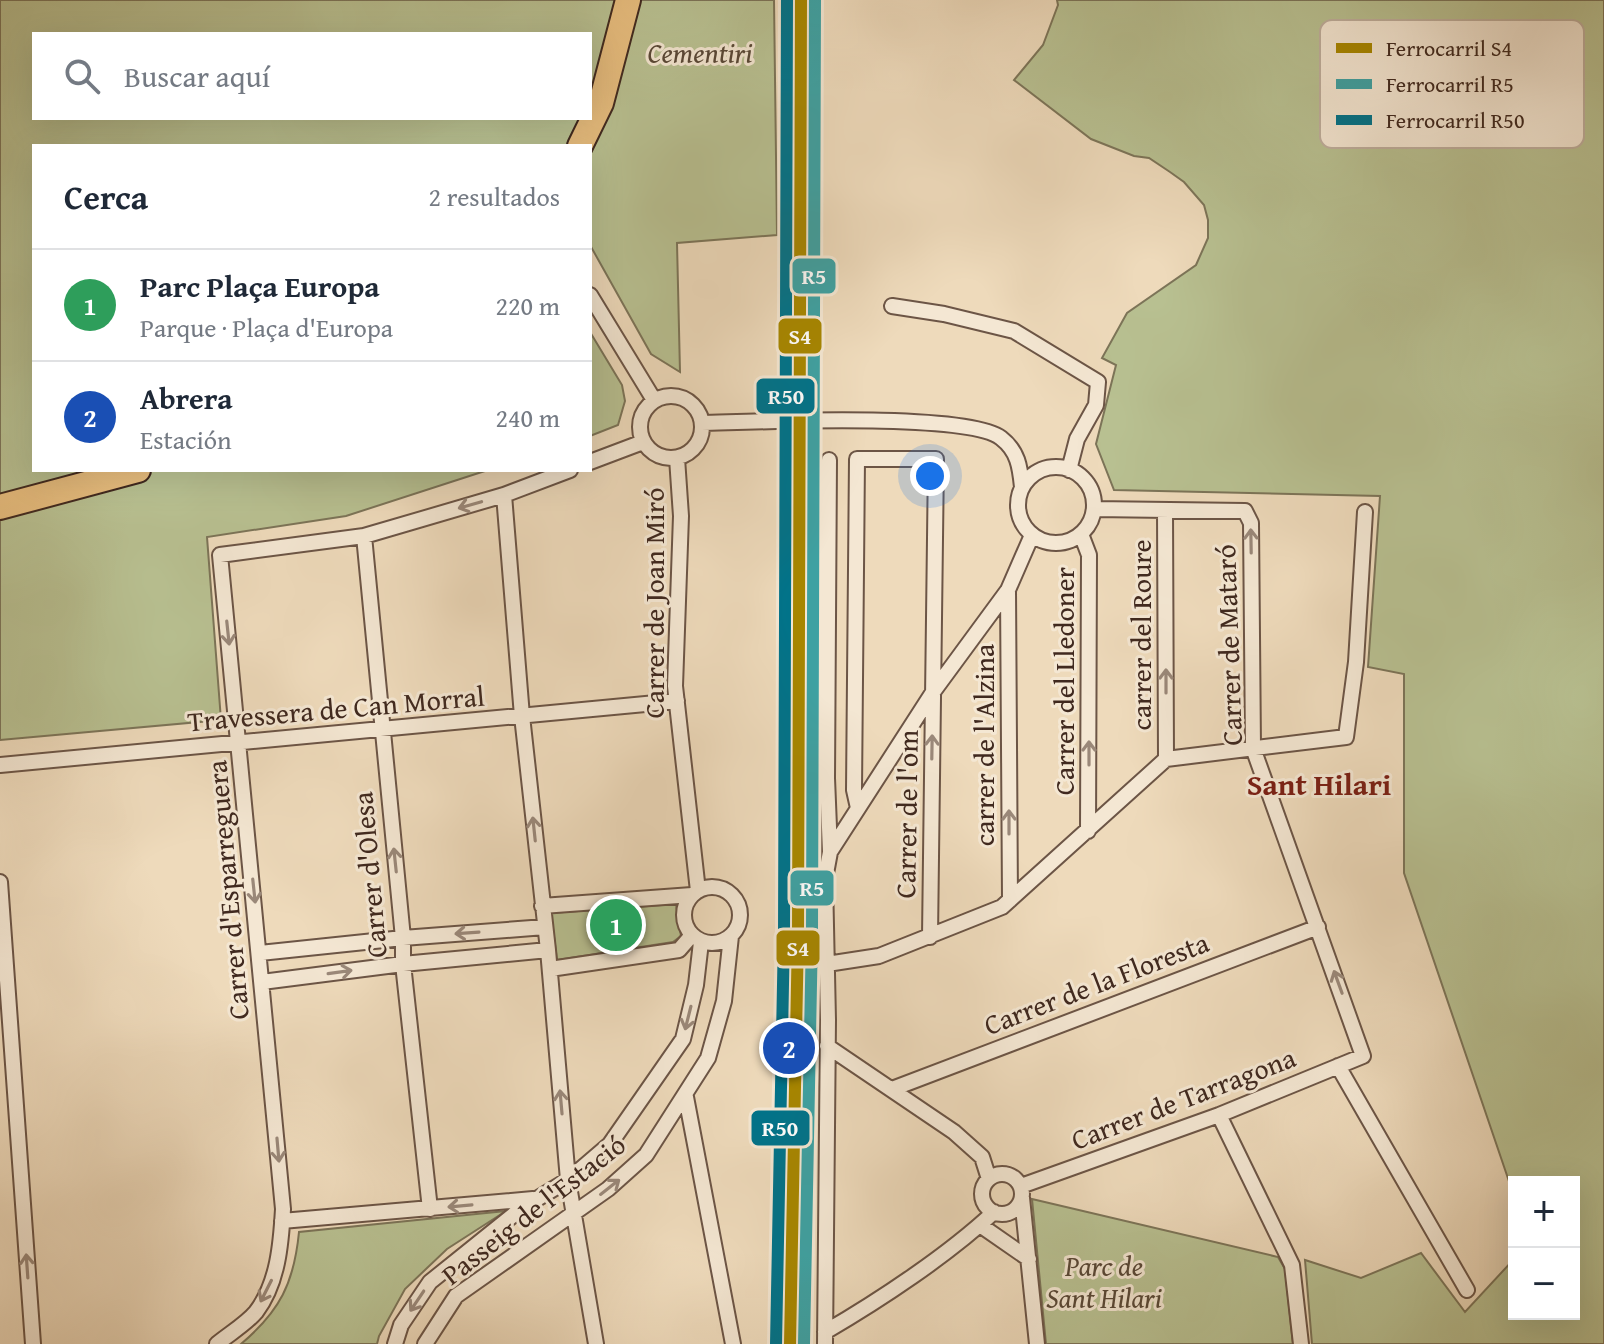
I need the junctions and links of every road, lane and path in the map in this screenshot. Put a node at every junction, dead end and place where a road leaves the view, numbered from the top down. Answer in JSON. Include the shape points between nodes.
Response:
{"nodes":[{"id":1,"x":612,"y":0,"type":"edge"},
{"id":2,"x":628,"y":0,"type":"edge"},
{"id":3,"x":592,"y":81,"type":"edge"},
{"id":4,"x":577,"y":120,"type":"edge"},
{"id":5,"x":567,"y":144,"type":"edge"},
{"id":6,"x":581,"y":144,"type":"edge"},
{"id":7,"x":592,"y":298,"type":"edge"},
{"id":8,"x":892,"y":306,"type":"dead end"},
{"id":9,"x":654,"y":400,"type":"junction"},
{"id":10,"x":702,"y":423,"type":"junction"},
{"id":11,"x":643,"y":442,"type":"junction"},
{"id":12,"x":677,"y":458,"type":"junction"},
{"id":13,"x":829,"y":460,"type":"dead end"},
{"id":14,"x":592,"y":461,"type":"edge"},
{"id":15,"x":1069,"y":470,"type":"junction"},
{"id":16,"x":77,"y":472,"type":"edge"},
{"id":17,"x":131,"y":472,"type":"edge"},
{"id":18,"x":565,"y":472,"type":"edge"},
{"id":19,"x":1022,"y":487,"type":"junction"},
{"id":20,"x":0,"y":492,"type":"edge"},
{"id":21,"x":504,"y":495,"type":"junction"},
{"id":22,"x":0,"y":507,"type":"edge"},
{"id":23,"x":1094,"y":509,"type":"junction"},
{"id":24,"x":1165,"y":510,"type":"junction"},
{"id":25,"x":1365,"y":512,"type":"dead end"},
{"id":26,"x":1081,"y":534,"type":"junction"},
{"id":27,"x":1032,"y":535,"type":"junction"},
{"id":28,"x":364,"y":536,"type":"junction"},
{"id":29,"x":1008,"y":590,"type":"junction"},
{"id":30,"x":933,"y":692,"type":"junction"},
{"id":31,"x":677,"y":701,"type":"junction"},
{"id":32,"x":522,"y":716,"type":"junction"},
{"id":33,"x":381,"y":730,"type":"junction"},
{"id":34,"x":239,"y":744,"type":"junction"},
{"id":35,"x":1253,"y":748,"type":"junction"},
{"id":36,"x":1166,"y":759,"type":"junction"},
{"id":37,"x":0,"y":765,"type":"edge"},
{"id":38,"x":858,"y":808,"type":"junction"},
{"id":39,"x":1088,"y":831,"type":"junction"},
{"id":40,"x":830,"y":852,"type":"junction"},
{"id":41,"x":0,"y":882,"type":"edge"},
{"id":42,"x":695,"y":893,"type":"junction"},
{"id":43,"x":1010,"y":900,"type":"junction"},
{"id":44,"x":542,"y":906,"type":"junction"},
{"id":45,"x":545,"y":927,"type":"junction"},
{"id":46,"x":1318,"y":927,"type":"junction"},
{"id":47,"x":731,"y":936,"type":"junction"},
{"id":48,"x":930,"y":937,"type":"junction"},
{"id":49,"x":403,"y":938,"type":"junction"},
{"id":50,"x":697,"y":938,"type":"junction"},
{"id":51,"x":548,"y":950,"type":"junction"},
{"id":52,"x":260,"y":953,"type":"junction"},
{"id":53,"x":403,"y":964,"type":"junction"},
{"id":54,"x":827,"y":964,"type":"junction"},
{"id":55,"x":550,"y":969,"type":"junction"},
{"id":56,"x":262,"y":982,"type":"junction"},
{"id":57,"x":827,"y":1046,"type":"junction"},
{"id":58,"x":1363,"y":1056,"type":"joint"},
{"id":59,"x":6,"y":1059,"type":"edge"},
{"id":60,"x":1338,"y":1066,"type":"junction"},
{"id":61,"x":892,"y":1089,"type":"junction"},
{"id":62,"x":686,"y":1097,"type":"junction"},
{"id":63,"x":1219,"y":1115,"type":"junction"},
{"id":64,"x":989,"y":1179,"type":"junction"},
{"id":65,"x":568,"y":1180,"type":"junction"},
{"id":66,"x":1022,"y":1192,"type":"junction"},
{"id":67,"x":538,"y":1199,"type":"junction"},
{"id":68,"x":430,"y":1209,"type":"junction"},
{"id":69,"x":572,"y":1212,"type":"junction"},
{"id":70,"x":994,"y":1212,"type":"junction"},
{"id":71,"x":282,"y":1221,"type":"junction"},
{"id":72,"x":980,"y":1225,"type":"junction"},
{"id":73,"x":1029,"y":1259,"type":"junction"},
{"id":74,"x":1467,"y":1290,"type":"dead end"},
{"id":75,"x":825,"y":1338,"type":"edge"},
{"id":76,"x":33,"y":1344,"type":"edge"},
{"id":77,"x":217,"y":1344,"type":"edge"},
{"id":78,"x":395,"y":1344,"type":"edge"},
{"id":79,"x":425,"y":1344,"type":"edge"},
{"id":80,"x":596,"y":1344,"type":"edge"},
{"id":81,"x":733,"y":1344,"type":"edge"},
{"id":82,"x":1037,"y":1344,"type":"edge"},
{"id":83,"x":1301,"y":1344,"type":"edge"}],
"edges":[{"from":1,"to":3,"type":"highway"},
{"from":2,"to":6,"type":"highway","via":[[601,103]]},
{"from":4,"to":5,"type":"highway"},
{"from":7,"to":9,"type":"street"},
{"from":8,"to":15,"type":"street","via":[[1014,331],[1098,382],[1096,405],[1077,439]]},
{"from":9,"to":10,"type":"street","via":[[678,396],[699,413]]},
{"from":9,"to":11,"type":"street","via":[[640,419]]},
{"from":10,"to":12,"type":"street","via":[[695,447]]},
{"from":10,"to":19,"type":"street","via":[[873,421],[979,428],[1001,438],[1019,459]]},
{"from":11,"to":12,"type":"street","via":[[663,458]]},
{"from":11,"to":14,"type":"street"},
{"from":12,"to":31,"type":"street","name":"Carrer de Joan Miró"},
{"from":13,"to":40,"type":"street"},
{"from":15,"to":19,"type":"street","via":[[1048,468]]},
{"from":15,"to":23,"type":"street","via":[[1088,485]]},
{"from":16,"to":20,"type":"highway"},
{"from":17,"to":22,"type":"highway"},
{"from":18,"to":21,"type":"street"},
{"from":19,"to":27,"type":"street","via":[[1018,512]]},
{"from":21,"to":28,"type":"street","one_way":true},
{"from":21,"to":32,"type":"street"},
{"from":23,"to":24,"type":"street","name":"Carrer de Mataró"},
{"from":23,"to":26,"type":"street"},
{"from":35,"to":24,"type":"street","name":"Carrer de Mataró","one_way":true,"via":[[1251,523],[1245,511]]},
{"from":36,"to":24,"type":"street","name":"carrer del Roure","one_way":true},
{"from":25,"to":35,"type":"street","via":[[1346,737]]},
{"from":26,"to":27,"type":"street","via":[[1057,544]]},
{"from":39,"to":26,"type":"street","name":"Carrer del Lledoner","one_way":true,"via":[[1089,555]]},
{"from":27,"to":29,"type":"street"},
{"from":28,"to":33,"type":"street","name":"Carrer d'Olesa"},
{"from":28,"to":34,"type":"street","name":"Carrer d'Esparreguera","one_way":true,"via":[[220,555]]},
{"from":29,"to":30,"type":"street"},
{"from":43,"to":29,"type":"street","name":"carrer de l'Alzina","one_way":true},
{"from":30,"to":38,"type":"street"},
{"from":30,"to":38,"type":"street","name":"Carrer de l'om","via":[[936,459],[857,459]]},
{"from":48,"to":30,"type":"street","name":"Carrer de l'om","one_way":true},
{"from":31,"to":32,"type":"street","name":"Travessera de Can Morral"},
{"from":31,"to":42,"type":"street","name":"Carrer de Joan Miró"},
{"from":32,"to":33,"type":"street","name":"Travessera de Can Morral"},
{"from":44,"to":32,"type":"street","one_way":true},
{"from":33,"to":34,"type":"street","name":"Travessera de Can Morral"},
{"from":49,"to":33,"type":"street","name":"Carrer d'Olesa","one_way":true},
{"from":34,"to":37,"type":"street","name":"Travessera de Can Morral"},
{"from":34,"to":52,"type":"street","name":"Carrer d'Esparreguera","one_way":true},
{"from":35,"to":36,"type":"street"},
{"from":35,"to":46,"type":"street","name":"Carrer de Mataró"},
{"from":36,"to":39,"type":"street"},
{"from":38,"to":40,"type":"street"},
{"from":39,"to":43,"type":"street"},
{"from":40,"to":54,"type":"street","via":[[825,879]]},
{"from":41,"to":59,"type":"street"},
{"from":42,"to":44,"type":"street"},
{"from":42,"to":47,"type":"street","via":[[716,887],[737,903],[740,920]]},
{"from":42,"to":50,"type":"street","via":[[687,902],[684,920]]},
{"from":43,"to":48,"type":"street"},
{"from":44,"to":45,"type":"street"},
{"from":45,"to":49,"type":"street","one_way":true},
{"from":45,"to":51,"type":"street"},
{"from":58,"to":46,"type":"street","name":"Carrer de Mataró","one_way":true},
{"from":46,"to":61,"type":"street","name":"Carrer de la Floresta"},
{"from":47,"to":50,"type":"street","via":[[717,943]]},
{"from":47,"to":62,"type":"street","name":"Passeig de l'Estació","via":[[724,1001],[708,1058]]},
{"from":48,"to":54,"type":"street","via":[[879,956]]},
{"from":49,"to":52,"type":"street"},
{"from":49,"to":53,"type":"street","name":"Carrer d'Olesa"},
{"from":50,"to":55,"type":"street","via":[[679,950]]},
{"from":50,"to":65,"type":"street","name":"Passeig de l'Estació","one_way":true,"via":[[696,985],[683,1039],[610,1144]]},
{"from":51,"to":53,"type":"street"},
{"from":51,"to":55,"type":"street"},
{"from":52,"to":56,"type":"street","name":"Carrer d'Esparreguera"},
{"from":56,"to":53,"type":"street","one_way":true},
{"from":53,"to":68,"type":"street","name":"Carrer d'Olesa"},
{"from":54,"to":57,"type":"street"},
{"from":65,"to":55,"type":"street","one_way":true},
{"from":56,"to":71,"type":"street","name":"Carrer d'Esparreguera","one_way":true},
{"from":57,"to":61,"type":"street"},
{"from":57,"to":75,"type":"street"},
{"from":58,"to":60,"type":"street","name":"Carrer de Tarragona"},
{"from":76,"to":59,"type":"street","one_way":true},
{"from":60,"to":63,"type":"street","name":"Carrer de Tarragona"},
{"from":60,"to":74,"type":"street"},
{"from":61,"to":64,"type":"street","via":[[982,1157]]},
{"from":69,"to":62,"type":"street","name":"Passeig de l'Estació","one_way":true,"via":[[646,1155]]},
{"from":62,"to":81,"type":"street"},
{"from":63,"to":66,"type":"street","name":"Carrer de Tarragona"},
{"from":63,"to":83,"type":"street","via":[[1292,1265]]},
{"from":64,"to":66,"type":"street","via":[[1007,1174]]},
{"from":64,"to":70,"type":"street","via":[[982,1197]]},
{"from":65,"to":67,"type":"street","name":"Passeig de l'Estació"},
{"from":65,"to":69,"type":"street"},
{"from":66,"to":70,"type":"street","via":[[1011,1212]]},
{"from":66,"to":73,"type":"street"},
{"from":67,"to":68,"type":"street","one_way":true},
{"from":67,"to":78,"type":"street","name":"Passeig de l'Estació","one_way":true,"via":[[430,1282],[401,1325]]},
{"from":68,"to":71,"type":"street"},
{"from":69,"to":79,"type":"street","name":"Passeig de l'Estació","via":[[456,1296]]},
{"from":69,"to":80,"type":"street"},
{"from":70,"to":72,"type":"street"},
{"from":71,"to":77,"type":"street","name":"Carrer d'Esparreguera","one_way":true,"via":[[274,1276],[256,1312]]},
{"from":72,"to":73,"type":"street"},
{"from":72,"to":75,"type":"street"},
{"from":73,"to":82,"type":"street"}]}
